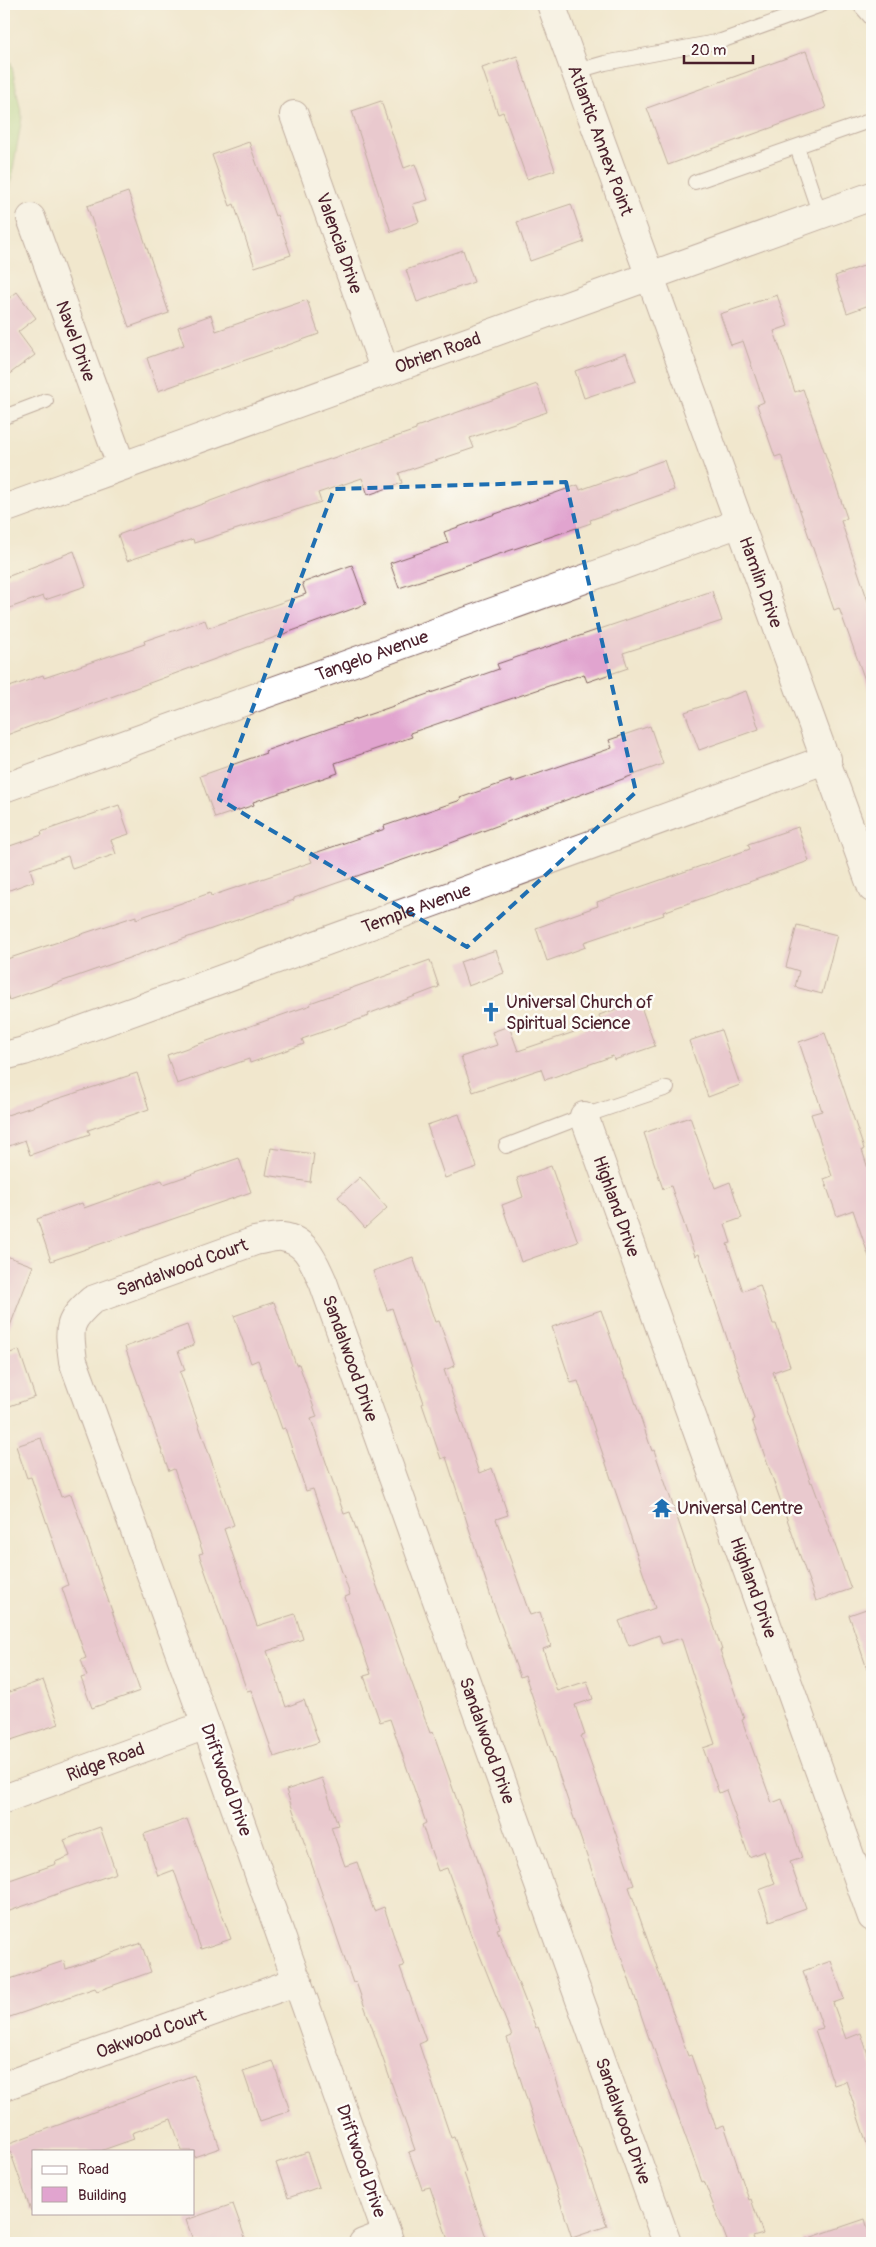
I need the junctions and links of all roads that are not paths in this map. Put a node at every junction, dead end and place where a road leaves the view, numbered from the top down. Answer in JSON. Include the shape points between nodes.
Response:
{"nodes":[{"id":1,"x":551,"y":4,"type":"edge"},
{"id":2,"x":824,"y":4,"type":"edge"},
{"id":3,"x":859,"y":4,"type":"edge"},
{"id":4,"x":872,"y":19,"type":"edge"},
{"id":5,"x":576,"y":71,"type":"junction"},
{"id":6,"x":294,"y":116,"type":"dead end"},
{"id":7,"x":872,"y":120,"type":"edge"},
{"id":8,"x":797,"y":147,"type":"junction"},
{"id":9,"x":696,"y":182,"type":"dead end"},
{"id":10,"x":872,"y":196,"type":"edge"},
{"id":11,"x":820,"y":214,"type":"junction"},
{"id":12,"x":31,"y":218,"type":"dead end"},
{"id":13,"x":650,"y":276,"type":"junction"},
{"id":14,"x":385,"y":371,"type":"junction"},
{"id":15,"x":46,"y":401,"type":"dead end"},
{"id":16,"x":4,"y":417,"type":"edge"},
{"id":17,"x":121,"y":465,"type":"junction"},
{"id":18,"x":4,"y":509,"type":"edge"},
{"id":19,"x":740,"y":523,"type":"junction"},
{"id":20,"x":827,"y":759,"type":"junction"},
{"id":21,"x":4,"y":788,"type":"edge"},
{"id":22,"x":872,"y":888,"type":"edge"},
{"id":23,"x":4,"y":1056,"type":"edge"},
{"id":24,"x":666,"y":1088,"type":"dead end"},
{"id":25,"x":584,"y":1116,"type":"junction"},
{"id":26,"x":506,"y":1146,"type":"dead end"},
{"id":27,"x":297,"y":1242,"type":"joint"},
{"id":28,"x":75,"y":1315,"type":"joint"},
{"id":29,"x":206,"y":1725,"type":"junction"},
{"id":30,"x":4,"y":1799,"type":"edge"},
{"id":31,"x":872,"y":1917,"type":"edge"},
{"id":32,"x":298,"y":1981,"type":"junction"},
{"id":33,"x":4,"y":2086,"type":"edge"},
{"id":34,"x":380,"y":2240,"type":"edge"},
{"id":35,"x":667,"y":2243,"type":"edge"}],
"edges":[{"from":1,"to":5,"type":"street","name":"Atlantic Annex Point"},
{"from":2,"to":5,"type":"lane","via":[[721,41]]},
{"from":3,"to":4,"type":"lane"},
{"from":5,"to":13,"type":"street","name":"Atlantic Annex Point"},
{"from":6,"to":14,"type":"street","name":"Valencia Drive"},
{"from":7,"to":8,"type":"lane"},
{"from":8,"to":9,"type":"lane"},
{"from":8,"to":11,"type":"lane"},
{"from":10,"to":11,"type":"street","name":"Obrien Road"},
{"from":11,"to":13,"type":"street","name":"Obrien Road"},
{"from":12,"to":17,"type":"street","name":"Navel Drive"},
{"from":13,"to":14,"type":"street","name":"Obrien Road"},
{"from":13,"to":19,"type":"street","name":"Hamlin Drive"},
{"from":14,"to":17,"type":"street","name":"Obrien Road"},
{"from":15,"to":16,"type":"lane"},
{"from":17,"to":18,"type":"street","name":"Obrien Road"},
{"from":19,"to":20,"type":"street","name":"Hamlin Drive"},
{"from":19,"to":21,"type":"street","name":"Tangelo Avenue"},
{"from":20,"to":22,"type":"street","name":"Hamlin Drive"},
{"from":20,"to":23,"type":"street","name":"Temple Avenue","via":[[43,1045]]},
{"from":24,"to":25,"type":"lane"},
{"from":25,"to":26,"type":"lane"},
{"from":25,"to":31,"type":"street","name":"Highland Drive"},
{"from":27,"to":28,"type":"street","name":"Sandalwood Court","via":[[282,1237],[255,1241],[92,1300]]},
{"from":27,"to":35,"type":"street","name":"Sandalwood Drive","via":[[309,1252],[323,1282]]},
{"from":28,"to":29,"type":"street","name":"Driftwood Drive","via":[[70,1335],[73,1361]]},
{"from":29,"to":30,"type":"street","name":"Ridge Road"},
{"from":29,"to":32,"type":"street","name":"Driftwood Drive"},
{"from":32,"to":33,"type":"street","name":"Oakwood Court"},
{"from":32,"to":34,"type":"street","name":"Driftwood Drive"}]}
